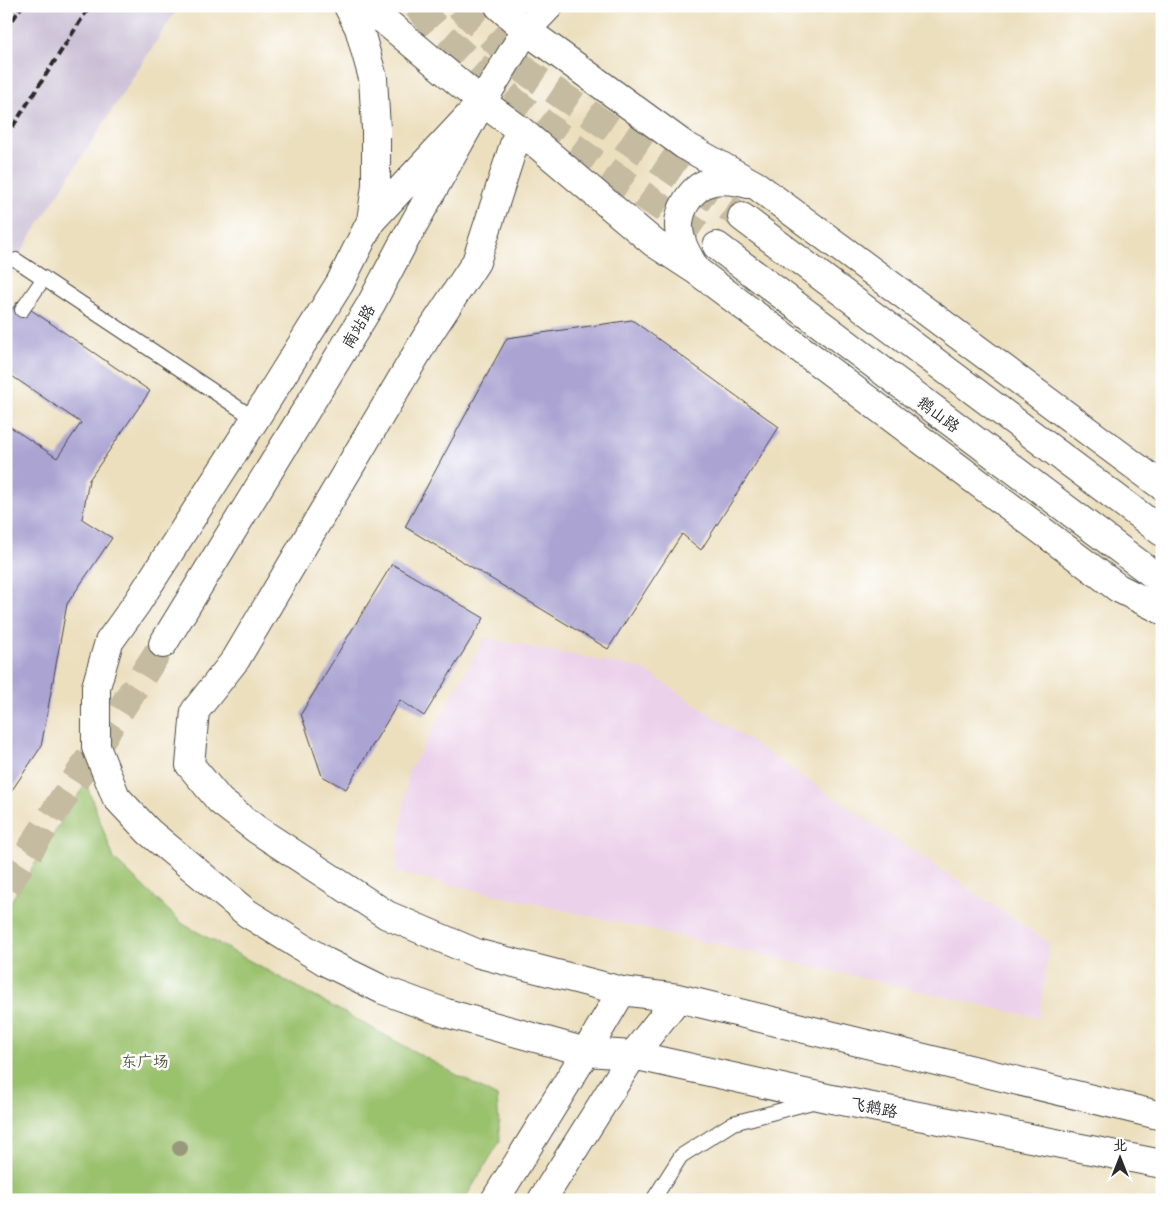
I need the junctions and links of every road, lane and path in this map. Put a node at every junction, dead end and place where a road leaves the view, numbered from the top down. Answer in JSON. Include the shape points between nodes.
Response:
{"nodes":[{"id":1,"x":348,"y":6,"type":"edge"},
{"id":2,"x":368,"y":6,"type":"edge"},
{"id":3,"x":499,"y":6,"type":"edge"},
{"id":4,"x":549,"y":6,"type":"edge"},
{"id":5,"x":526,"y":30,"type":"junction"},
{"id":6,"x":482,"y":102,"type":"junction"},
{"id":7,"x":519,"y":129,"type":"junction"},
{"id":8,"x":757,"y":186,"type":"junction"},
{"id":9,"x":742,"y":217,"type":"tunnel mouth"},
{"id":10,"x":371,"y":221,"type":"junction"},
{"id":11,"x":717,"y":246,"type":"tunnel mouth"},
{"id":12,"x":16,"y":260,"type":"dead end"},
{"id":13,"x":697,"y":271,"type":"junction"},
{"id":14,"x":44,"y":278,"type":"junction"},
{"id":15,"x":22,"y":310,"type":"dead end"},
{"id":16,"x":256,"y":420,"type":"junction"},
{"id":17,"x":1162,"y":486,"type":"edge"},
{"id":18,"x":1162,"y":532,"type":"edge"},
{"id":19,"x":1162,"y":582,"type":"edge"},
{"id":20,"x":1162,"y":610,"type":"edge"},
{"id":21,"x":163,"y":644,"type":"tunnel mouth"},
{"id":22,"x":622,"y":991,"type":"junction"},
{"id":23,"x":678,"y":998,"type":"junction"},
{"id":24,"x":586,"y":1052,"type":"junction"},
{"id":25,"x":633,"y":1055,"type":"junction"},
{"id":26,"x":827,"y":1098,"type":"junction"},
{"id":27,"x":1162,"y":1116,"type":"edge"},
{"id":28,"x":1162,"y":1164,"type":"edge"},
{"id":29,"x":495,"y":1200,"type":"edge"},
{"id":30,"x":542,"y":1200,"type":"edge"},
{"id":31,"x":653,"y":1200,"type":"edge"}],
"edges":[{"from":1,"to":10,"type":"street","via":[[373,78],[376,186]]},
{"from":2,"to":6,"type":"street"},
{"from":3,"to":5,"type":"street"},
{"from":4,"to":5,"type":"street","name":"南站路"},
{"from":5,"to":6,"type":"street","name":"南站路"},
{"from":5,"to":8,"type":"street","via":[[684,145]]},
{"from":6,"to":7,"type":"street"},
{"from":6,"to":10,"type":"street"},
{"from":6,"to":21,"type":"street","name":"南站路","via":[[371,304]]},
{"from":7,"to":13,"type":"street","via":[[654,243]]},
{"from":7,"to":22,"type":"street","via":[[476,262],[426,338],[236,658],[195,711],[190,765],[220,801],[256,829],[387,915],[476,954]]},
{"from":8,"to":13,"type":"street","via":[[714,181],[703,184],[691,195],[684,205],[679,225],[683,246]]},
{"from":8,"to":17,"type":"street"},
{"from":9,"to":18,"type":"street"},
{"from":10,"to":16,"type":"street","name":"飞鹅路","via":[[340,283]]},
{"from":11,"to":19,"type":"street","name":"鹅山路"},
{"from":12,"to":14,"type":"lane"},
{"from":13,"to":20,"type":"street","via":[[1118,588]]},
{"from":14,"to":15,"type":"lane"},
{"from":14,"to":16,"type":"lane"},
{"from":16,"to":24,"type":"street","name":"飞鹅路","via":[[109,642],[96,687],[96,747],[116,797],[149,832],[247,913],[326,962],[383,990],[446,1014]]},
{"from":22,"to":23,"type":"street"},
{"from":22,"to":24,"type":"street"},
{"from":23,"to":25,"type":"street"},
{"from":23,"to":27,"type":"street"},
{"from":24,"to":25,"type":"street","name":"飞鹅路"},
{"from":24,"to":29,"type":"street"},
{"from":25,"to":26,"type":"street","name":"飞鹅路"},
{"from":25,"to":30,"type":"street"},
{"from":26,"to":28,"type":"street","name":"飞鹅路"},
{"from":26,"to":31,"type":"lane","via":[[732,1122],[681,1156]]}]}
